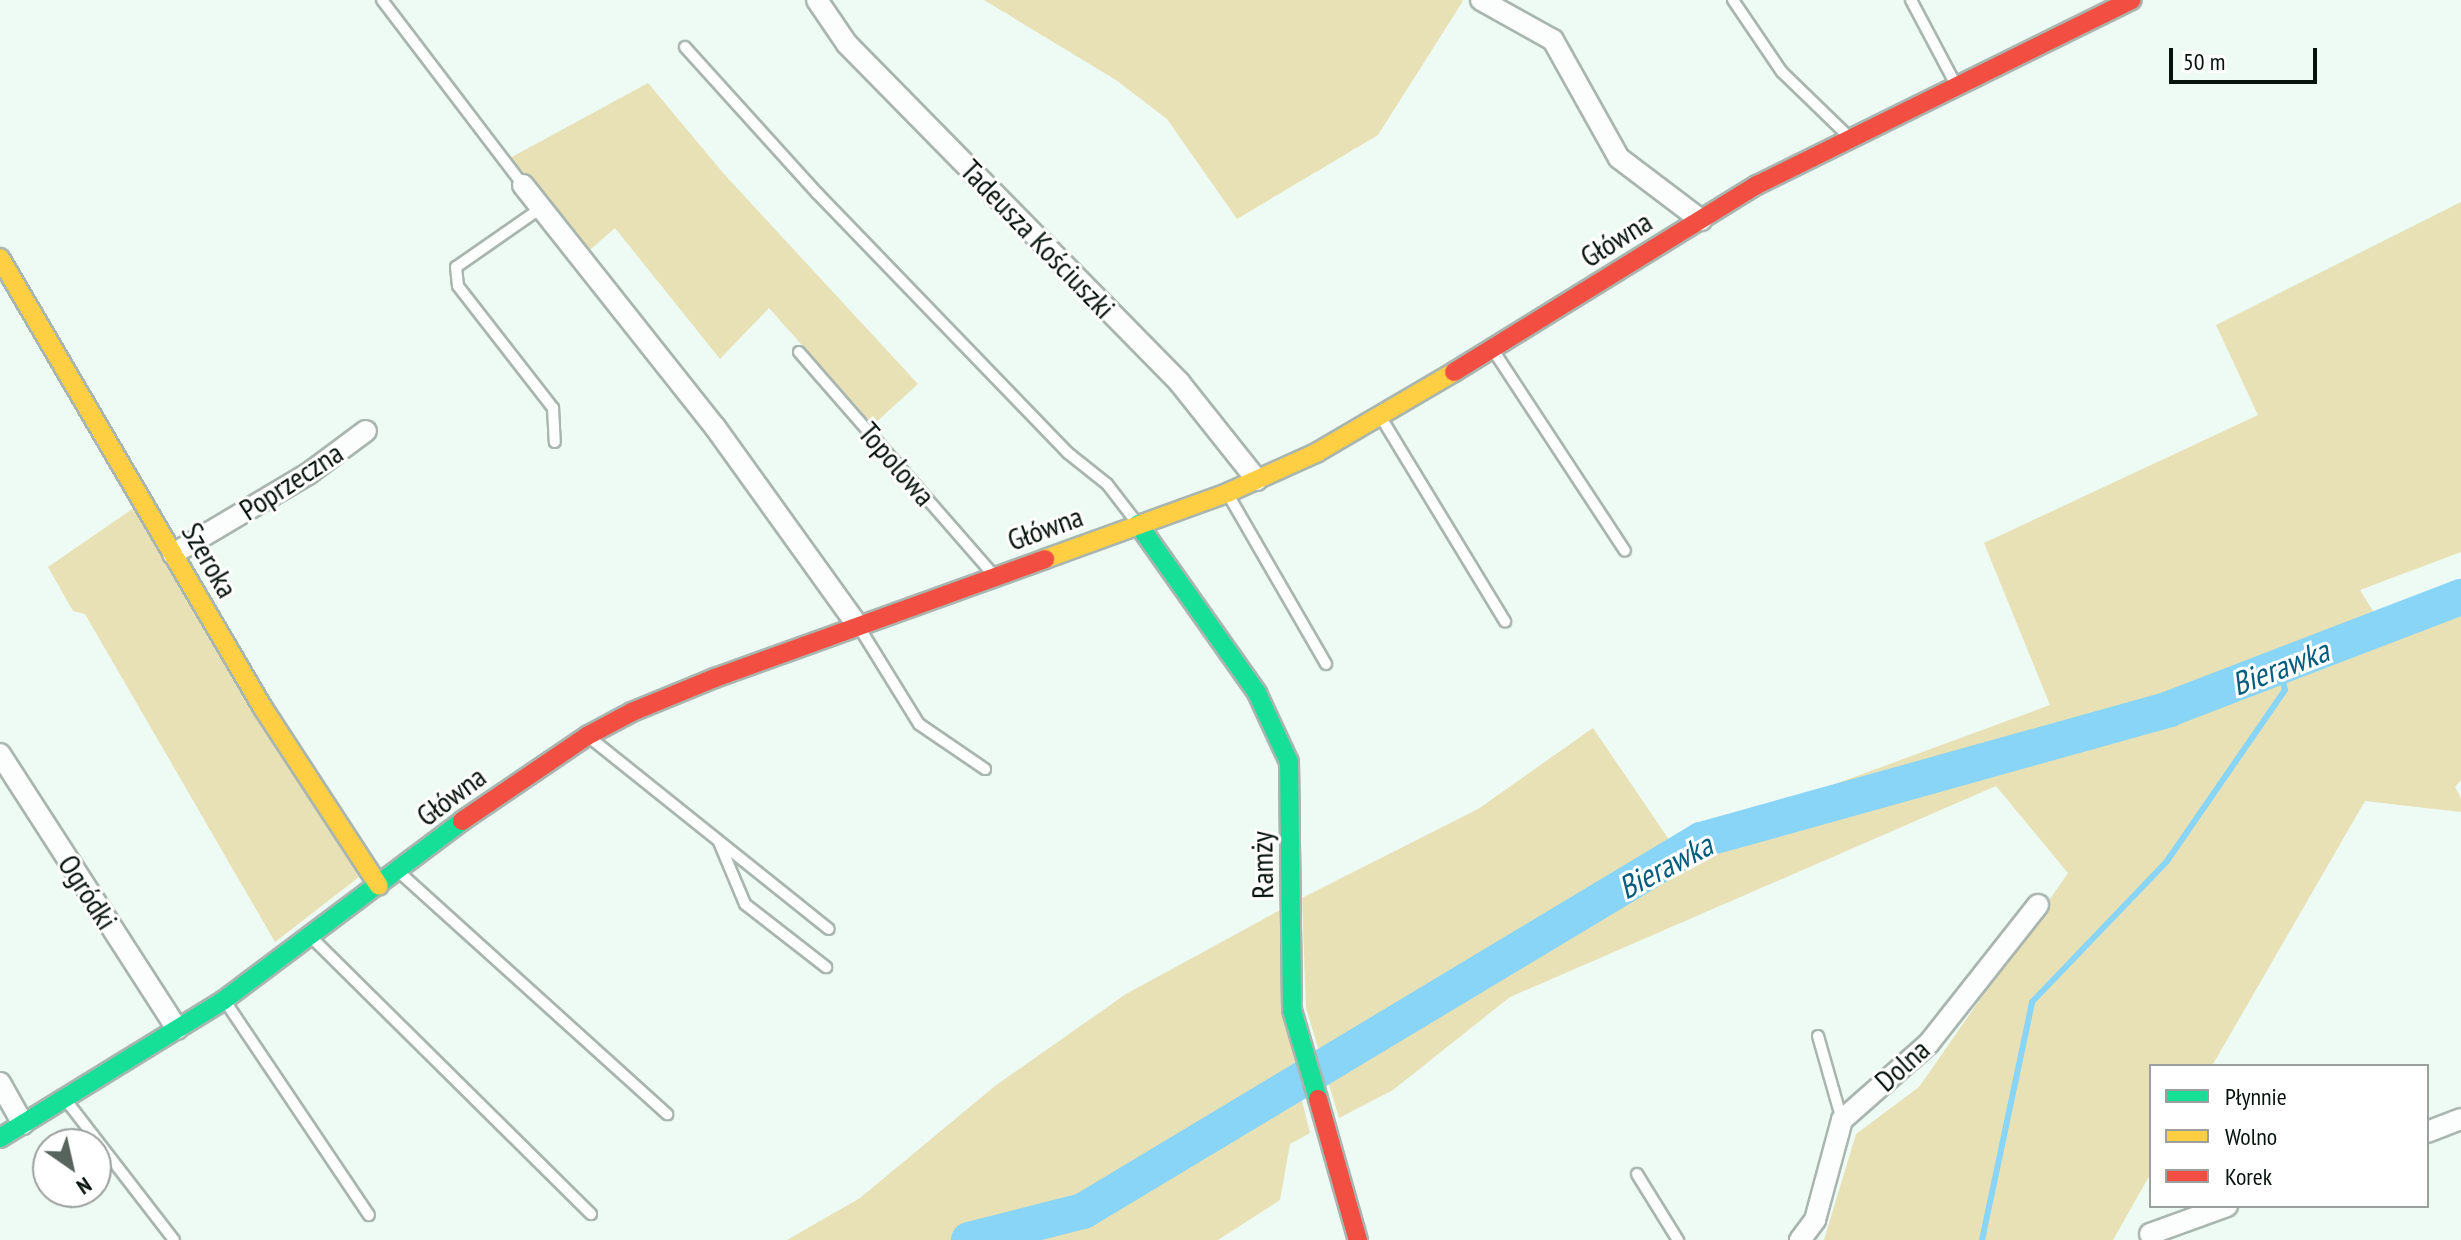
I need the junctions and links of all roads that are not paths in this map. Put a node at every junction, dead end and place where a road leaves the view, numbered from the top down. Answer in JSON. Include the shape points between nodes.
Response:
{"nodes":[{"id":1,"x":382,"y":0,"type":"edge"},
{"id":2,"x":817,"y":0,"type":"edge"},
{"id":3,"x":1481,"y":0,"type":"edge"},
{"id":4,"x":1733,"y":0,"type":"edge"},
{"id":5,"x":1911,"y":0,"type":"edge"},
{"id":6,"x":2132,"y":0,"type":"edge"},
{"id":7,"x":685,"y":47,"type":"dead end"},
{"id":8,"x":1956,"y":84,"type":"junction"},
{"id":9,"x":1849,"y":137,"type":"junction"},
{"id":10,"x":523,"y":185,"type":"joint"},
{"id":11,"x":541,"y":208,"type":"junction"},
{"id":12,"x":1701,"y":220,"type":"junction"},
{"id":13,"x":0,"y":258,"type":"edge"},
{"id":14,"x":1492,"y":348,"type":"junction"},
{"id":15,"x":799,"y":352,"type":"dead end"},
{"id":16,"x":1381,"y":417,"type":"junction"},
{"id":17,"x":366,"y":431,"type":"dead end"},
{"id":18,"x":555,"y":442,"type":"dead end"},
{"id":19,"x":1257,"y":480,"type":"junction"},
{"id":20,"x":1227,"y":493,"type":"junction"},
{"id":21,"x":1138,"y":524,"type":"junction"},
{"id":22,"x":1625,"y":551,"type":"dead end"},
{"id":23,"x":173,"y":554,"type":"junction"},
{"id":24,"x":995,"y":576,"type":"junction"},
{"id":25,"x":1505,"y":621,"type":"dead end"},
{"id":26,"x":858,"y":626,"type":"junction"},
{"id":27,"x":1326,"y":664,"type":"dead end"},
{"id":28,"x":587,"y":736,"type":"junction"},
{"id":29,"x":0,"y":754,"type":"edge"},
{"id":30,"x":985,"y":769,"type":"dead end"},
{"id":31,"x":718,"y":840,"type":"junction"},
{"id":32,"x":398,"y":871,"type":"junction"},
{"id":33,"x":379,"y":886,"type":"junction"},
{"id":34,"x":2038,"y":905,"type":"dead end"},
{"id":35,"x":829,"y":929,"type":"dead end"},
{"id":36,"x":311,"y":937,"type":"junction"},
{"id":37,"x":826,"y":967,"type":"dead end"},
{"id":38,"x":224,"y":1000,"type":"junction"},
{"id":39,"x":177,"y":1029,"type":"junction"},
{"id":40,"x":1818,"y":1036,"type":"dead end"},
{"id":41,"x":0,"y":1083,"type":"edge"},
{"id":42,"x":65,"y":1099,"type":"junction"},
{"id":43,"x":667,"y":1114,"type":"dead end"},
{"id":44,"x":2461,"y":1119,"type":"edge"},
{"id":45,"x":1842,"y":1120,"type":"junction"},
{"id":46,"x":23,"y":1124,"type":"junction"},
{"id":47,"x":2429,"y":1131,"type":"edge"},
{"id":48,"x":0,"y":1138,"type":"edge"},
{"id":49,"x":1637,"y":1174,"type":"dead end"},
{"id":50,"x":2222,"y":1208,"type":"edge"},
{"id":51,"x":591,"y":1214,"type":"dead end"},
{"id":52,"x":369,"y":1215,"type":"dead end"},
{"id":53,"x":2157,"y":1235,"type":"edge"},
{"id":54,"x":174,"y":1240,"type":"edge"},
{"id":55,"x":1358,"y":1240,"type":"edge"},
{"id":56,"x":1678,"y":1240,"type":"edge"},
{"id":57,"x":1800,"y":1240,"type":"edge"}],
"edges":[{"from":1,"to":10,"type":"lane"},
{"from":2,"to":19,"type":"street","name":"Tadeusza Kościuszki","via":[[847,44],[1179,382]]},
{"from":3,"to":12,"type":"street","via":[[1553,40],[1619,158]]},
{"from":4,"to":9,"type":"lane","via":[[1782,72]]},
{"from":5,"to":8,"type":"lane"},
{"from":6,"to":8,"type":"main road","name":"Główna"},
{"from":7,"to":21,"type":"lane","via":[[817,193],[1068,453],[1107,484]]},
{"from":8,"to":9,"type":"main road","name":"Główna"},
{"from":9,"to":12,"type":"main road","name":"Główna"},
{"from":10,"to":11,"type":"street"},
{"from":11,"to":18,"type":"lane","via":[[456,267],[458,286],[553,408]]},
{"from":11,"to":26,"type":"street","via":[[715,427]]},
{"from":12,"to":14,"type":"main road","name":"Główna"},
{"from":13,"to":23,"type":"main road","name":"Szeroka"},
{"from":14,"to":16,"type":"main road","name":"Główna"},
{"from":14,"to":22,"type":"lane"},
{"from":15,"to":24,"type":"lane","name":"Topolowa"},
{"from":16,"to":19,"type":"main road","name":"Główna"},
{"from":16,"to":25,"type":"lane"},
{"from":17,"to":23,"type":"street","name":"Poprzeczna","via":[[308,474]]},
{"from":19,"to":20,"type":"main road","name":"Główna"},
{"from":20,"to":21,"type":"main road","name":"Główna"},
{"from":20,"to":27,"type":"lane"},
{"from":21,"to":24,"type":"main road","name":"Główna"},
{"from":21,"to":55,"type":"main road","name":"Ramży","via":[[1257,693],[1289,762],[1292,1010]]},
{"from":23,"to":33,"type":"main road","name":"Szeroka","via":[[263,708]]},
{"from":24,"to":26,"type":"main road","name":"Główna"},
{"from":26,"to":28,"type":"main road","name":"Główna","via":[[715,678]]},
{"from":26,"to":30,"type":"lane","via":[[919,724]]},
{"from":28,"to":31,"type":"lane"},
{"from":28,"to":32,"type":"main road","name":"Główna"},
{"from":29,"to":39,"type":"street","name":"Ogródki"},
{"from":31,"to":35,"type":"lane"},
{"from":31,"to":37,"type":"lane","via":[[745,904]]},
{"from":32,"to":33,"type":"main road","name":"Główna"},
{"from":32,"to":43,"type":"lane"},
{"from":33,"to":36,"type":"main road","name":"Główna"},
{"from":34,"to":45,"type":"street","name":"Dolna","via":[[1929,1043]]},
{"from":36,"to":38,"type":"main road","name":"Główna"},
{"from":36,"to":51,"type":"lane"},
{"from":38,"to":39,"type":"main road","name":"Główna"},
{"from":38,"to":52,"type":"lane"},
{"from":39,"to":42,"type":"main road","name":"Główna"},
{"from":40,"to":45,"type":"lane"},
{"from":41,"to":46,"type":"street"},
{"from":42,"to":46,"type":"main road","name":"Główna"},
{"from":42,"to":54,"type":"lane"},
{"from":44,"to":47,"type":"street"},
{"from":45,"to":57,"type":"street","via":[[1815,1220]]},
{"from":46,"to":48,"type":"main road","name":"Główna"},
{"from":49,"to":56,"type":"lane"},
{"from":50,"to":53,"type":"street"}]}
